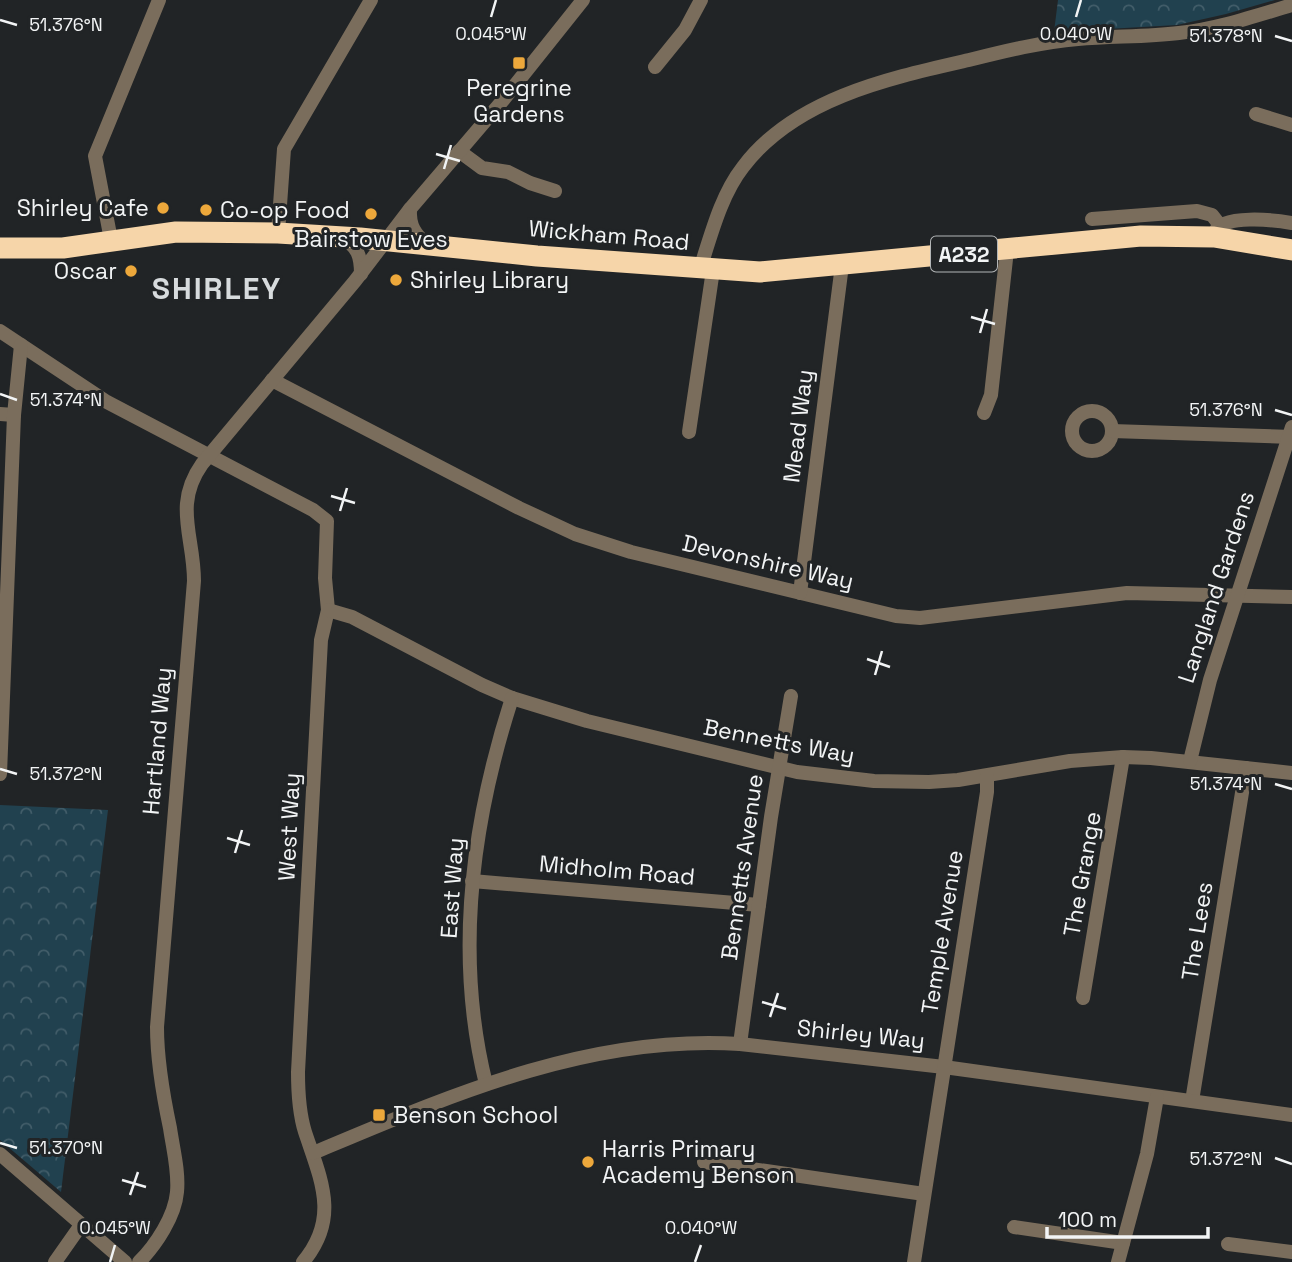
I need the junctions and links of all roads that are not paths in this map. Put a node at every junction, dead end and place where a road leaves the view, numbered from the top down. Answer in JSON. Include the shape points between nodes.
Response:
{"nodes":[{"id":1,"x":159,"y":0,"type":"edge"},
{"id":2,"x":371,"y":0,"type":"edge"},
{"id":3,"x":583,"y":0,"type":"edge"},
{"id":4,"x":701,"y":0,"type":"edge"},
{"id":5,"x":1292,"y":5,"type":"edge"},
{"id":6,"x":655,"y":67,"type":"dead end"},
{"id":7,"x":1256,"y":114,"type":"dead end"},
{"id":8,"x":1292,"y":125,"type":"edge"},
{"id":9,"x":459,"y":151,"type":"junction"},
{"id":10,"x":555,"y":191,"type":"dead end"},
{"id":11,"x":410,"y":209,"type":"junction"},
{"id":12,"x":1092,"y":219,"type":"dead end"},
{"id":13,"x":1292,"y":223,"type":"edge"},
{"id":14,"x":1217,"y":231,"type":"junction"},
{"id":15,"x":278,"y":233,"type":"junction"},
{"id":16,"x":338,"y":236,"type":"junction"},
{"id":17,"x":111,"y":240,"type":"junction"},
{"id":18,"x":386,"y":241,"type":"junction"},
{"id":19,"x":427,"y":245,"type":"junction"},
{"id":20,"x":0,"y":248,"type":"edge"},
{"id":21,"x":1007,"y":250,"type":"junction"},
{"id":22,"x":1292,"y":250,"type":"edge"},
{"id":23,"x":842,"y":265,"type":"junction"},
{"id":24,"x":707,"y":269,"type":"junction"},
{"id":25,"x":361,"y":274,"type":"junction"},
{"id":26,"x":0,"y":331,"type":"edge"},
{"id":27,"x":21,"y":345,"type":"junction"},
{"id":28,"x":272,"y":380,"type":"junction"},
{"id":29,"x":984,"y":413,"type":"dead end"},
{"id":30,"x":7,"y":415,"type":"edge"},
{"id":31,"x":1112,"y":431,"type":"dead end"},
{"id":32,"x":689,"y":432,"type":"dead end"},
{"id":33,"x":1291,"y":434,"type":"edge"},
{"id":34,"x":210,"y":455,"type":"junction"},
{"id":35,"x":800,"y":593,"type":"junction"},
{"id":36,"x":1236,"y":596,"type":"junction"},
{"id":37,"x":1292,"y":597,"type":"edge"},
{"id":38,"x":328,"y":610,"type":"junction"},
{"id":39,"x":791,"y":696,"type":"dead end"},
{"id":40,"x":512,"y":698,"type":"junction"},
{"id":41,"x":2,"y":728,"type":"edge"},
{"id":42,"x":1123,"y":757,"type":"junction"},
{"id":43,"x":1190,"y":761,"type":"junction"},
{"id":44,"x":778,"y":768,"type":"junction"},
{"id":45,"x":1246,"y":768,"type":"junction"},
{"id":46,"x":1292,"y":773,"type":"edge"},
{"id":47,"x":0,"y":774,"type":"edge"},
{"id":48,"x":987,"y":776,"type":"junction"},
{"id":49,"x":472,"y":881,"type":"junction"},
{"id":50,"x":759,"y":905,"type":"junction"},
{"id":51,"x":1083,"y":998,"type":"dead end"},
{"id":52,"x":740,"y":1044,"type":"junction"},
{"id":53,"x":944,"y":1067,"type":"junction"},
{"id":54,"x":486,"y":1084,"type":"junction"},
{"id":55,"x":1157,"y":1097,"type":"junction"},
{"id":56,"x":1192,"y":1101,"type":"junction"},
{"id":57,"x":1292,"y":1115,"type":"edge"},
{"id":58,"x":313,"y":1153,"type":"junction"},
{"id":59,"x":0,"y":1154,"type":"edge"},
{"id":60,"x":704,"y":1162,"type":"dead end"},
{"id":61,"x":924,"y":1194,"type":"junction"},
{"id":62,"x":81,"y":1225,"type":"junction"},
{"id":63,"x":1014,"y":1227,"type":"dead end"},
{"id":64,"x":1123,"y":1243,"type":"junction"},
{"id":65,"x":1228,"y":1244,"type":"dead end"},
{"id":66,"x":1292,"y":1252,"type":"edge"},
{"id":67,"x":55,"y":1262,"type":"edge"},
{"id":68,"x":125,"y":1262,"type":"edge"},
{"id":69,"x":139,"y":1262,"type":"edge"},
{"id":70,"x":303,"y":1262,"type":"edge"},
{"id":71,"x":914,"y":1262,"type":"edge"},
{"id":72,"x":1118,"y":1262,"type":"edge"}],
"edges":[{"from":1,"to":17,"type":"street","via":[[95,156]]},
{"from":2,"to":15,"type":"street","via":[[284,149]]},
{"from":3,"to":9,"type":"street","name":"Hartland Way"},
{"from":4,"to":6,"type":"street","via":[[685,30]]},
{"from":5,"to":24,"type":"street","via":[[1180,33],[1037,45],[914,72],[846,94],[788,126],[755,153],[731,187]]},
{"from":7,"to":8,"type":"street"},
{"from":9,"to":10,"type":"street","via":[[482,168],[508,172]]},
{"from":9,"to":11,"type":"street","name":"Hartland Way"},
{"from":11,"to":18,"type":"street","name":"Hartland Way"},
{"from":11,"to":19,"type":"street","via":[[412,229]]},
{"from":12,"to":14,"type":"street","name":"Wickham Road","via":[[1197,211],[1212,215]]},
{"from":13,"to":14,"type":"street","name":"Wickham Road","via":[[1243,220]]},
{"from":14,"to":21,"type":"highway","name":"Wickham Road","number":"A232"},
{"from":14,"to":22,"type":"highway","name":"Wickham Road","number":"A232"},
{"from":15,"to":16,"type":"highway","name":"Wickham Road","number":"A232"},
{"from":15,"to":17,"type":"highway","name":"Wickham Road","number":"A232","via":[[176,232]]},
{"from":16,"to":18,"type":"highway","name":"Wickham Road","number":"A232"},
{"from":16,"to":25,"type":"street","via":[[359,253]]},
{"from":17,"to":20,"type":"highway","name":"Wickham Road","number":"A232","via":[[62,248]]},
{"from":18,"to":19,"type":"highway","name":"Wickham Road","number":"A232"},
{"from":18,"to":25,"type":"street","name":"Hartland Way"},
{"from":19,"to":24,"type":"highway","name":"Wickham Road","number":"A232"},
{"from":21,"to":23,"type":"highway","name":"Wickham Road","number":"A232"},
{"from":21,"to":29,"type":"street","via":[[991,395]]},
{"from":23,"to":24,"type":"highway","name":"Wickham Road","number":"A232","via":[[771,272]]},
{"from":23,"to":35,"type":"street","name":"Mead Way"},
{"from":24,"to":32,"type":"street"},
{"from":25,"to":28,"type":"street","name":"Hartland Way"},
{"from":26,"to":27,"type":"street"},
{"from":27,"to":30,"type":"street"},
{"from":27,"to":34,"type":"street","via":[[107,402]]},
{"from":28,"to":34,"type":"street","name":"Hartland Way"},
{"from":28,"to":35,"type":"street","name":"Devonshire Way","via":[[575,534]]},
{"from":30,"to":41,"type":"street"},
{"from":31,"to":33,"type":"street"},
{"from":33,"to":36,"type":"street","name":"Langland Gardens"},
{"from":34,"to":38,"type":"street","name":"West Way","via":[[325,518]]},
{"from":34,"to":69,"type":"street","name":"Hartland Way","via":[[191,481],[185,508],[194,581],[157,1027],[177,1192],[157,1240]]},
{"from":35,"to":36,"type":"street","name":"Devonshire Way","via":[[912,618],[1127,593]]},
{"from":36,"to":37,"type":"street","name":"Devonshire Way"},
{"from":36,"to":43,"type":"street","name":"Langland Gardens"},
{"from":38,"to":40,"type":"street","name":"Bennetts Way","via":[[352,617]]},
{"from":38,"to":58,"type":"street","name":"West Way","via":[[321,654],[298,1072],[301,1118]]},
{"from":39,"to":44,"type":"street","name":"Bennetts Avenue"},
{"from":40,"to":44,"type":"street","name":"Bennetts Way"},
{"from":40,"to":49,"type":"street","name":"East Way","via":[[482,810]]},
{"from":41,"to":47,"type":"street"},
{"from":42,"to":43,"type":"street","name":"Bennetts Way"},
{"from":42,"to":48,"type":"street","name":"Bennetts Way"},
{"from":42,"to":51,"type":"street","name":"The Grange"},
{"from":43,"to":45,"type":"street","name":"Bennetts Way"},
{"from":44,"to":48,"type":"street","name":"Bennetts Way","via":[[874,782]]},
{"from":44,"to":50,"type":"street","name":"Bennetts Avenue"},
{"from":45,"to":46,"type":"street","name":"Bennetts Way"},
{"from":45,"to":56,"type":"street","name":"The Lees"},
{"from":48,"to":53,"type":"street","name":"Temple Avenue"},
{"from":49,"to":50,"type":"street","name":"Midholm Road"},
{"from":49,"to":54,"type":"street","name":"East Way","via":[[472,990]]},
{"from":50,"to":52,"type":"street","name":"Bennetts Avenue"},
{"from":52,"to":53,"type":"street","name":"Shirley Way"},
{"from":52,"to":54,"type":"street","name":"Shirley Way","via":[[667,1044],[598,1053]]},
{"from":53,"to":55,"type":"street","name":"Shirley Way"},
{"from":53,"to":61,"type":"street","name":"Temple Avenue"},
{"from":54,"to":58,"type":"street","name":"Shirley Way"},
{"from":55,"to":56,"type":"street","name":"Shirley Way"},
{"from":55,"to":64,"type":"street"},
{"from":56,"to":57,"type":"street","name":"Shirley Way"},
{"from":58,"to":70,"type":"street","name":"West Way","via":[[325,1210],[317,1240]]},
{"from":59,"to":62,"type":"street"},
{"from":60,"to":61,"type":"street"},
{"from":61,"to":71,"type":"street","name":"Temple Avenue"},
{"from":62,"to":67,"type":"street"},
{"from":62,"to":68,"type":"street"},
{"from":63,"to":64,"type":"street"},
{"from":64,"to":72,"type":"street"},
{"from":65,"to":66,"type":"street"}]}
